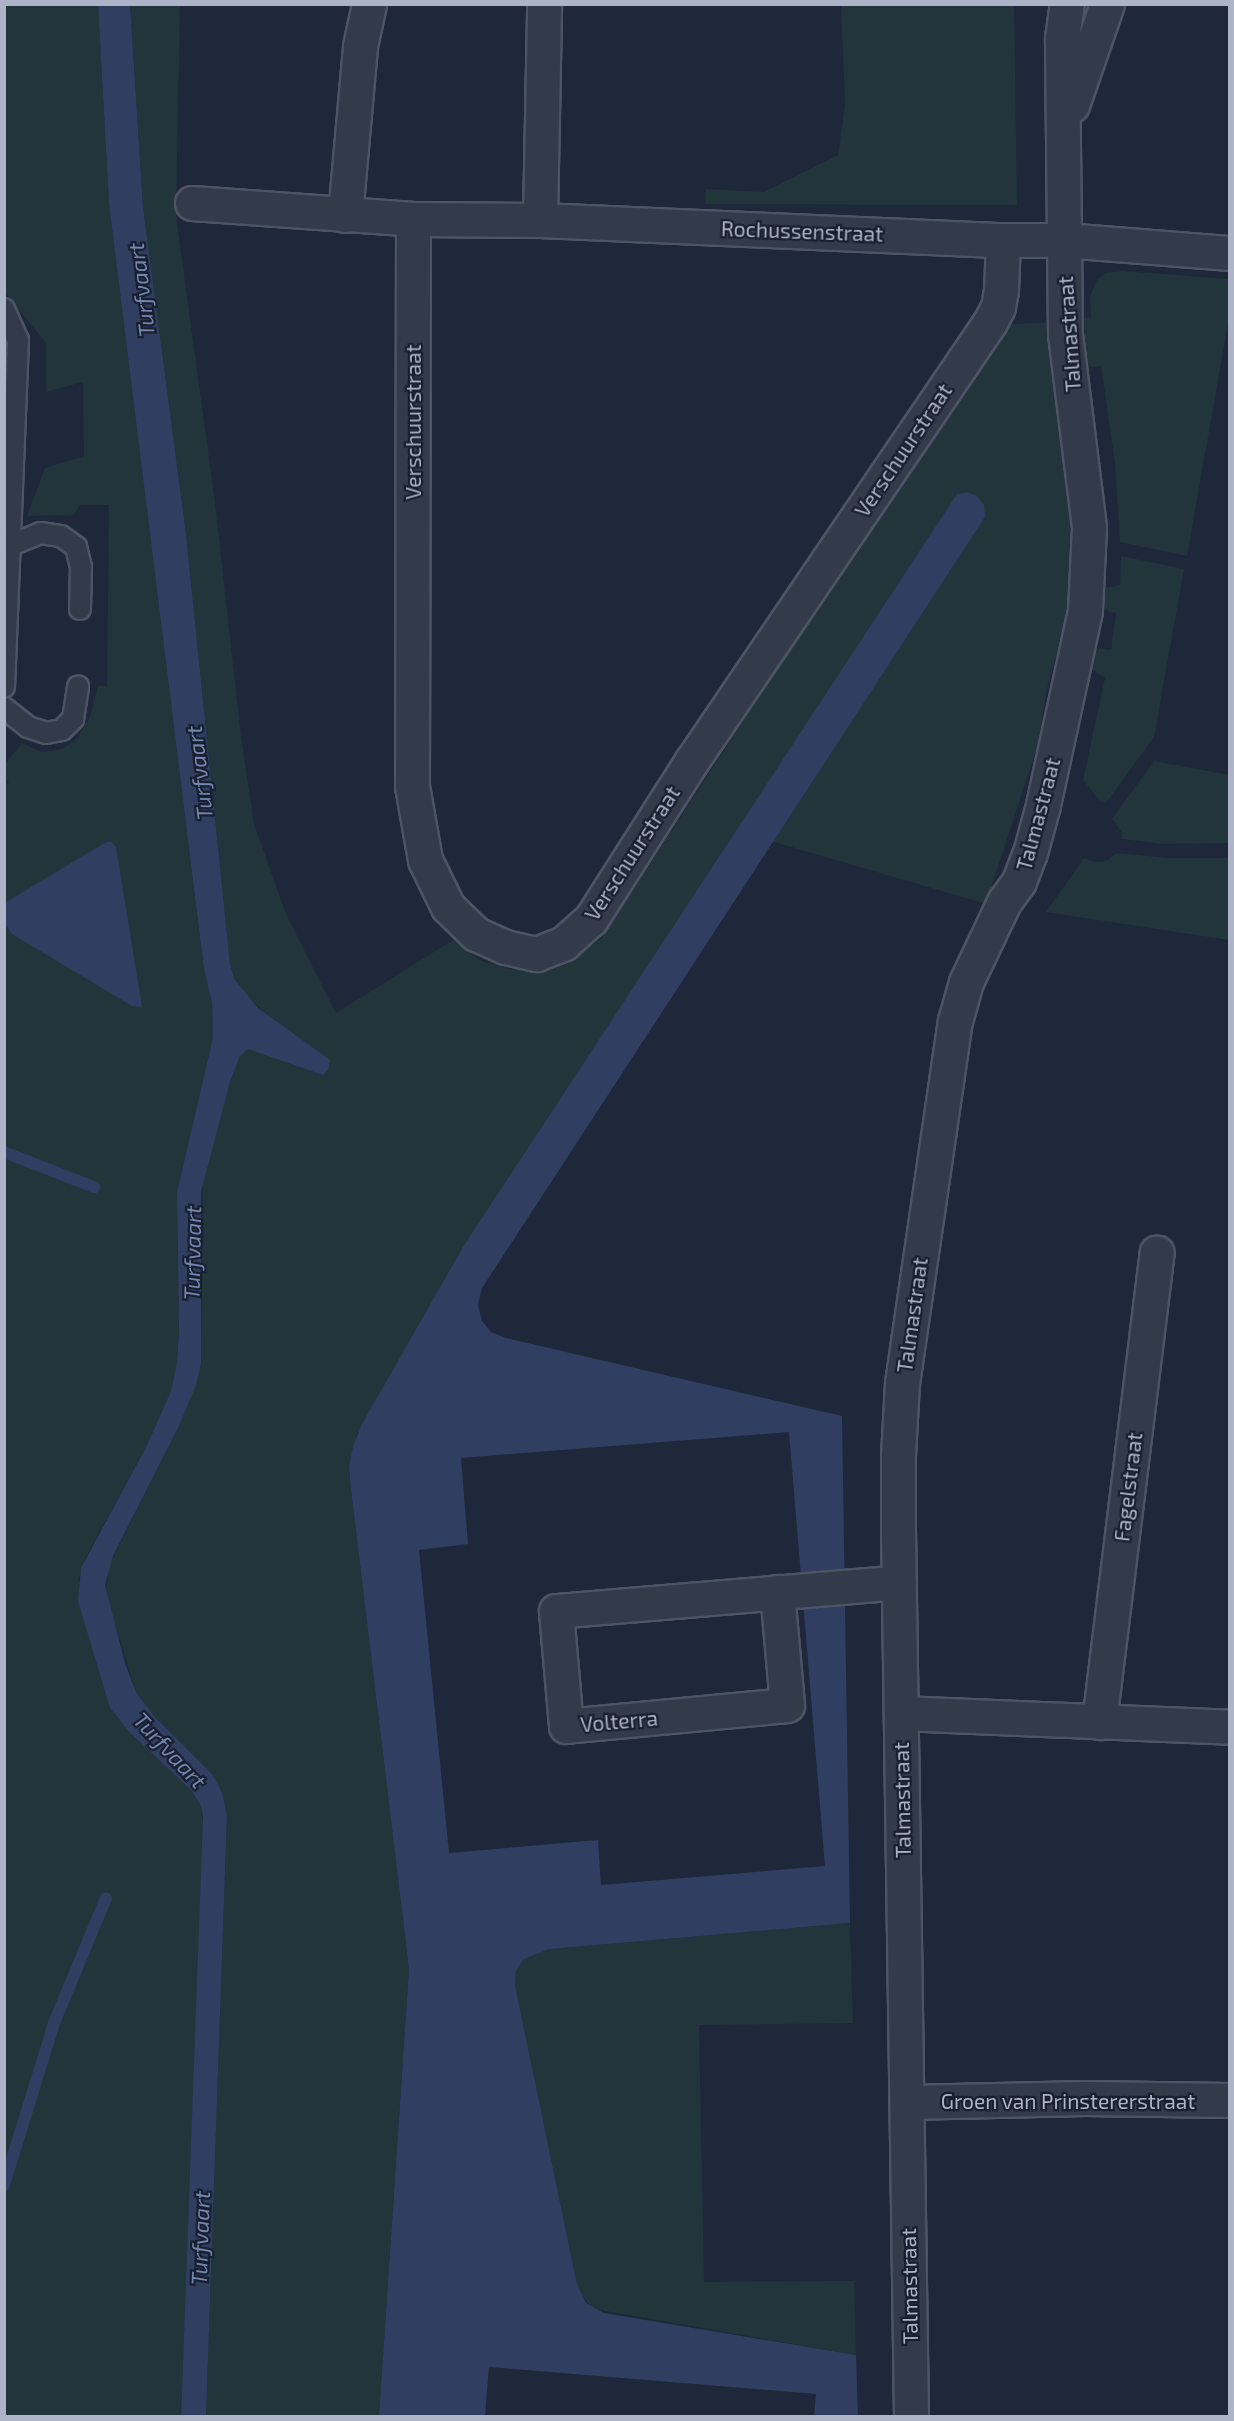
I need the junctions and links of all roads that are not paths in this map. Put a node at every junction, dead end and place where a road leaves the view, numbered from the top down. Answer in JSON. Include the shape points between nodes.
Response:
{"nodes":[{"id":1,"x":369,"y":4,"type":"edge"},
{"id":2,"x":544,"y":4,"type":"edge"},
{"id":3,"x":1067,"y":4,"type":"edge"},
{"id":4,"x":1107,"y":4,"type":"edge"},
{"id":5,"x":1064,"y":127,"type":"junction"},
{"id":6,"x":192,"y":203,"type":"dead end"},
{"id":7,"x":345,"y":215,"type":"junction"},
{"id":8,"x":413,"y":219,"type":"junction"},
{"id":9,"x":540,"y":220,"type":"junction"},
{"id":10,"x":1003,"y":240,"type":"junction"},
{"id":11,"x":1064,"y":240,"type":"junction"},
{"id":12,"x":1230,"y":253,"type":"edge"},
{"id":13,"x":4,"y":309,"type":"edge"},
{"id":14,"x":11,"y":545,"type":"junction"},
{"id":15,"x":80,"y":609,"type":"dead end"},
{"id":16,"x":78,"y":686,"type":"dead end"},
{"id":17,"x":4,"y":687,"type":"edge"},
{"id":18,"x":4,"y":708,"type":"edge"},
{"id":19,"x":1157,"y":1253,"type":"dead end"},
{"id":20,"x":898,"y":1582,"type":"junction"},
{"id":21,"x":790,"y":1591,"type":"junction"},
{"id":22,"x":901,"y":1713,"type":"junction"},
{"id":23,"x":1099,"y":1722,"type":"junction"},
{"id":24,"x":1230,"y":1727,"type":"edge"},
{"id":25,"x":1230,"y":2100,"type":"edge"},
{"id":26,"x":907,"y":2102,"type":"junction"},
{"id":27,"x":911,"y":2416,"type":"edge"}],
"edges":[{"from":1,"to":7,"type":"street","via":[[360,46]]},
{"from":2,"to":9,"type":"street"},
{"from":3,"to":5,"type":"street","via":[[1062,38]]},
{"from":4,"to":5,"type":"street"},
{"from":5,"to":11,"type":"street"},
{"from":6,"to":7,"type":"street","name":"Rochussenstraat"},
{"from":7,"to":8,"type":"street","name":"Rochussenstraat"},
{"from":8,"to":9,"type":"street","name":"Rochussenstraat"},
{"from":8,"to":10,"type":"street","name":"Verschuurstraat","via":[[412,786],[425,860],[448,907],[476,934],[505,947],[536,954],[564,943],[591,919],[691,762],[990,322],[1001,290]]},
{"from":9,"to":10,"type":"street","name":"Rochussenstraat"},
{"from":10,"to":11,"type":"street","name":"Rochussenstraat"},
{"from":11,"to":12,"type":"street","name":"Rochussenstraat"},
{"from":11,"to":20,"type":"street","name":"Talmastraat","via":[[1065,334],[1089,527],[1085,610],[1030,853],[966,982],[955,1022],[902,1383]]},
{"from":13,"to":14,"type":"lane","via":[[18,340]]},
{"from":14,"to":15,"type":"lane","via":[[41,533],[61,536],[76,547],[81,567]]},
{"from":14,"to":17,"type":"lane"},
{"from":16,"to":18,"type":"lane","via":[[73,718],[62,729],[46,733],[28,728]]},
{"from":19,"to":23,"type":"street","name":"Fagelstraat"},
{"from":20,"to":21,"type":"street","name":"Volterra"},
{"from":20,"to":22,"type":"street","name":"Talmastraat"},
{"from":21,"to":21,"type":"street","name":"Volterra","via":[[556,1611],[566,1726],[787,1705]]},
{"from":22,"to":23,"type":"street"},
{"from":22,"to":26,"type":"street","name":"Talmastraat"},
{"from":23,"to":24,"type":"street"},
{"from":25,"to":26,"type":"street","name":"Groen van Prinstererstraat"},
{"from":26,"to":27,"type":"street","name":"Talmastraat"}]}
